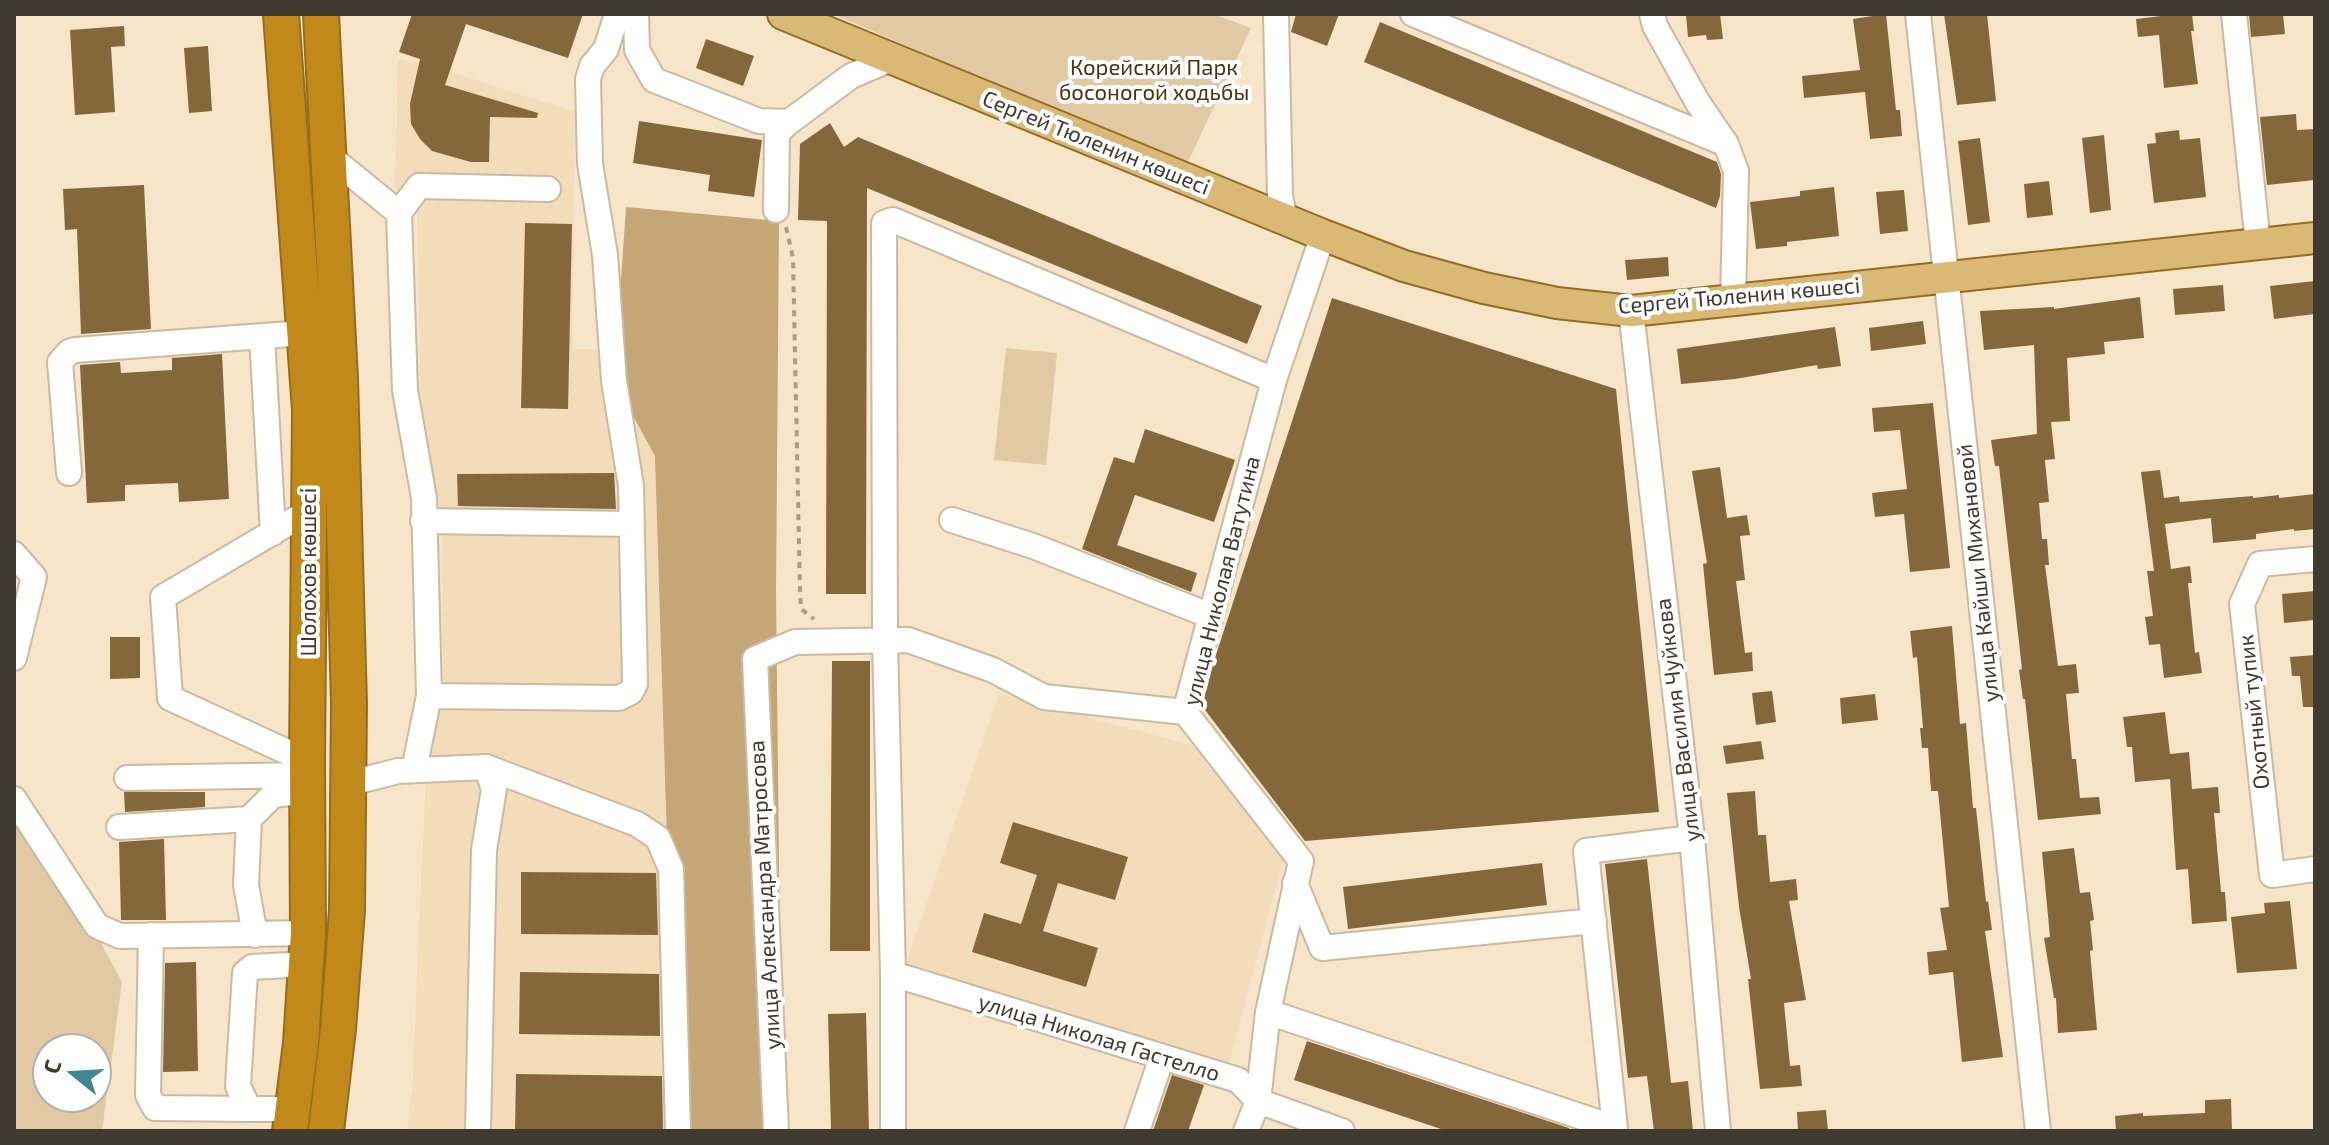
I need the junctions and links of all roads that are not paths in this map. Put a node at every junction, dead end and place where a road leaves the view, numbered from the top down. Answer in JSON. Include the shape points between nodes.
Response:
{"nodes":[{"id":1,"x":281,"y":14,"type":"edge"},
{"id":2,"x":321,"y":14,"type":"edge"},
{"id":3,"x":339,"y":14,"type":"edge"},
{"id":4,"x":617,"y":14,"type":"edge"},
{"id":5,"x":636,"y":14,"type":"edge"},
{"id":6,"x":783,"y":14,"type":"edge"},
{"id":7,"x":1276,"y":14,"type":"edge"},
{"id":8,"x":1413,"y":14,"type":"edge"},
{"id":9,"x":1918,"y":14,"type":"edge"},
{"id":10,"x":2234,"y":14,"type":"edge"},
{"id":11,"x":1650,"y":18,"type":"edge"},
{"id":12,"x":891,"y":59,"type":"junction"},
{"id":13,"x":326,"y":105,"type":"junction"},
{"id":14,"x":789,"y":122,"type":"junction"},
{"id":15,"x":1726,"y":144,"type":"junction"},
{"id":16,"x":329,"y":156,"type":"junction"},
{"id":17,"x":548,"y":189,"type":"dead end"},
{"id":18,"x":776,"y":210,"type":"road end"},
{"id":19,"x":399,"y":213,"type":"junction"},
{"id":20,"x":1285,"y":219,"type":"junction"},
{"id":21,"x":1323,"y":235,"type":"junction"},
{"id":22,"x":2315,"y":238,"type":"edge"},
{"id":23,"x":2258,"y":244,"type":"junction"},
{"id":24,"x":1946,"y":276,"type":"junction"},
{"id":25,"x":1733,"y":301,"type":"junction"},
{"id":26,"x":1631,"y":311,"type":"junction"},
{"id":27,"x":304,"y":333,"type":"junction"},
{"id":28,"x":262,"y":336,"type":"junction"},
{"id":29,"x":1274,"y":380,"type":"junction"},
{"id":30,"x":69,"y":473,"type":"dead end"},
{"id":31,"x":309,"y":511,"type":"junction"},
{"id":32,"x":952,"y":520,"type":"dead end"},
{"id":33,"x":423,"y":521,"type":"junction"},
{"id":34,"x":632,"y":524,"type":"junction"},
{"id":35,"x":273,"y":533,"type":"junction"},
{"id":36,"x":14,"y":554,"type":"edge"},
{"id":37,"x":2315,"y":559,"type":"edge"},
{"id":38,"x":1211,"y":616,"type":"junction"},
{"id":39,"x":885,"y":640,"type":"junction"},
{"id":40,"x":14,"y":658,"type":"edge"},
{"id":41,"x":429,"y":696,"type":"junction"},
{"id":42,"x":1185,"y":712,"type":"junction"},
{"id":43,"x":486,"y":767,"type":"junction"},
{"id":44,"x":414,"y":770,"type":"junction"},
{"id":45,"x":308,"y":776,"type":"junction"},
{"id":46,"x":127,"y":778,"type":"dead end"},
{"id":47,"x":347,"y":784,"type":"junction"},
{"id":48,"x":14,"y":799,"type":"edge"},
{"id":49,"x":249,"y":819,"type":"junction"},
{"id":50,"x":119,"y":827,"type":"dead end"},
{"id":51,"x":1692,"y":838,"type":"junction"},
{"id":52,"x":2315,"y":869,"type":"edge"},
{"id":53,"x":1295,"y":883,"type":"junction"},
{"id":54,"x":1594,"y":921,"type":"junction"},
{"id":55,"x":151,"y":935,"type":"junction"},
{"id":56,"x":255,"y":935,"type":"junction"},
{"id":57,"x":308,"y":948,"type":"junction"},
{"id":58,"x":893,"y":974,"type":"junction"},
{"id":59,"x":1268,"y":1012,"type":"junction"},
{"id":60,"x":1162,"y":1057,"type":"junction"},
{"id":61,"x":1258,"y":1101,"type":"junction"},
{"id":62,"x":249,"y":1109,"type":"junction"},
{"id":63,"x":290,"y":1124,"type":"edge"},
{"id":64,"x":1615,"y":1130,"type":"edge"},
{"id":65,"x":326,"y":1131,"type":"edge"},
{"id":66,"x":478,"y":1131,"type":"edge"},
{"id":67,"x":678,"y":1131,"type":"edge"},
{"id":68,"x":776,"y":1131,"type":"edge"},
{"id":69,"x":893,"y":1131,"type":"edge"},
{"id":70,"x":1137,"y":1131,"type":"edge"},
{"id":71,"x":1246,"y":1131,"type":"edge"},
{"id":72,"x":1342,"y":1131,"type":"edge"},
{"id":73,"x":1718,"y":1131,"type":"edge"},
{"id":74,"x":2038,"y":1131,"type":"edge"}],
"edges":[{"from":1,"to":27,"type":"highway","name":"Шолохов көшесі"},
{"from":2,"to":13,"type":"highway","name":"Шолохов көшесі"},
{"from":3,"to":13,"type":"main road"},
{"from":4,"to":34,"type":"street","via":[[606,49],[588,79],[590,164],[605,255]]},
{"from":5,"to":14,"type":"street","via":[[637,50],[654,80],[759,121]]},
{"from":6,"to":12,"type":"main road","name":"Сергей Тюленин көшесі"},
{"from":7,"to":20,"type":"street"},
{"from":8,"to":15,"type":"street"},
{"from":9,"to":24,"type":"street","name":"улица Кайши Михановой"},
{"from":10,"to":23,"type":"street"},
{"from":11,"to":15,"type":"street"},
{"from":12,"to":14,"type":"street","via":[[851,76]]},
{"from":12,"to":20,"type":"main road","name":"Сергей Тюленин көшесі"},
{"from":13,"to":16,"type":"highway","name":"Шолохов көшесі"},
{"from":14,"to":18,"type":"street","via":[[777,133]]},
{"from":15,"to":25,"type":"street","via":[[1736,171]]},
{"from":16,"to":19,"type":"street"},
{"from":16,"to":47,"type":"highway","name":"Шолохов көшесі","via":[[340,378]]},
{"from":17,"to":19,"type":"street","via":[[419,186]]},
{"from":19,"to":33,"type":"street","via":[[405,390],[424,498]]},
{"from":20,"to":21,"type":"main road","name":"Сергей Тюленин көшесі"},
{"from":21,"to":26,"type":"main road","name":"Сергей Тюленин көшесі","via":[[1404,266],[1484,288]]},
{"from":21,"to":29,"type":"street","name":"улица Николая Ватутина"},
{"from":22,"to":23,"type":"main road","name":"Сергей Тюленин көшесі"},
{"from":23,"to":24,"type":"main road","name":"Сергей Тюленин көшесі"},
{"from":24,"to":25,"type":"main road","name":"Сергей Тюленин көшесі"},
{"from":24,"to":74,"type":"street","name":"улица Кайши Михановой"},
{"from":25,"to":26,"type":"main road","name":"Сергей Тюленин көшесі"},
{"from":26,"to":51,"type":"street","name":"улица Василия Чуйкова"},
{"from":27,"to":28,"type":"street"},
{"from":27,"to":31,"type":"highway","name":"Шолохов көшесі"},
{"from":28,"to":30,"type":"street","via":[[75,350],[65,355],[60,362]]},
{"from":28,"to":35,"type":"street"},
{"from":29,"to":38,"type":"street","name":"улица Николая Ватутина"},
{"from":29,"to":39,"type":"street","via":[[893,220],[884,223]]},
{"from":31,"to":35,"type":"street"},
{"from":31,"to":45,"type":"highway","name":"Шолохов көшесі"},
{"from":32,"to":38,"type":"street"},
{"from":33,"to":34,"type":"street"},
{"from":33,"to":41,"type":"street"},
{"from":34,"to":41,"type":"street","via":[[636,674],[631,692],[619,698]]},
{"from":35,"to":45,"type":"street","via":[[163,597],[170,698]]},
{"from":36,"to":40,"type":"street","via":[[34,577]]},
{"from":37,"to":52,"type":"street","name":"Охотный тупик","via":[[2260,564],[2242,604],[2272,875]]},
{"from":38,"to":42,"type":"street","name":"улица Николая Ватутина"},
{"from":39,"to":42,"type":"street","via":[[908,640],[993,670],[1044,697]]},
{"from":39,"to":58,"type":"street"},
{"from":39,"to":68,"type":"street","name":"улица Александра Матросова","via":[[795,642],[755,659]]},
{"from":41,"to":44,"type":"street"},
{"from":42,"to":53,"type":"street","name":"улица Николая Ватутина","via":[[1301,861]]},
{"from":43,"to":44,"type":"street"},
{"from":43,"to":66,"type":"street","via":[[494,789],[484,850]]},
{"from":43,"to":67,"type":"street","via":[[637,824],[658,838],[671,869]]},
{"from":44,"to":47,"type":"street"},
{"from":45,"to":46,"type":"street"},
{"from":45,"to":49,"type":"street","via":[[273,795]]},
{"from":45,"to":57,"type":"highway","name":"Шолохов көшесі"},
{"from":47,"to":65,"type":"highway","name":"Шолохов көшесі","via":[[347,910]]},
{"from":48,"to":55,"type":"street","via":[[97,926],[120,936]]},
{"from":49,"to":50,"type":"street"},
{"from":49,"to":56,"type":"street","via":[[246,885]]},
{"from":51,"to":54,"type":"street","via":[[1586,851]]},
{"from":51,"to":73,"type":"street","name":"улица Василия Чуйкова"},
{"from":53,"to":54,"type":"street","via":[[1322,948]]},
{"from":53,"to":59,"type":"street","name":"улица Николая Ватутина"},
{"from":54,"to":64,"type":"street"},
{"from":55,"to":56,"type":"street"},
{"from":55,"to":62,"type":"street","via":[[148,1095],[155,1108]]},
{"from":56,"to":57,"type":"street"},
{"from":57,"to":62,"type":"street","via":[[245,973],[238,1086]]},
{"from":57,"to":63,"type":"highway","name":"Шолохов көшесі"},
{"from":58,"to":60,"type":"street","name":"улица Николая Гастелло"},
{"from":58,"to":69,"type":"street"},
{"from":59,"to":61,"type":"street","name":"улица Николая Ватутина"},
{"from":59,"to":64,"type":"street"},
{"from":60,"to":61,"type":"street","name":"улица Николая Гастелло","via":[[1238,1080]]},
{"from":60,"to":70,"type":"street"},
{"from":61,"to":71,"type":"street","name":"улица Николая Ватутина"},
{"from":61,"to":72,"type":"street","name":"улица Николая Гастелло"},
{"from":62,"to":63,"type":"street"}]}
